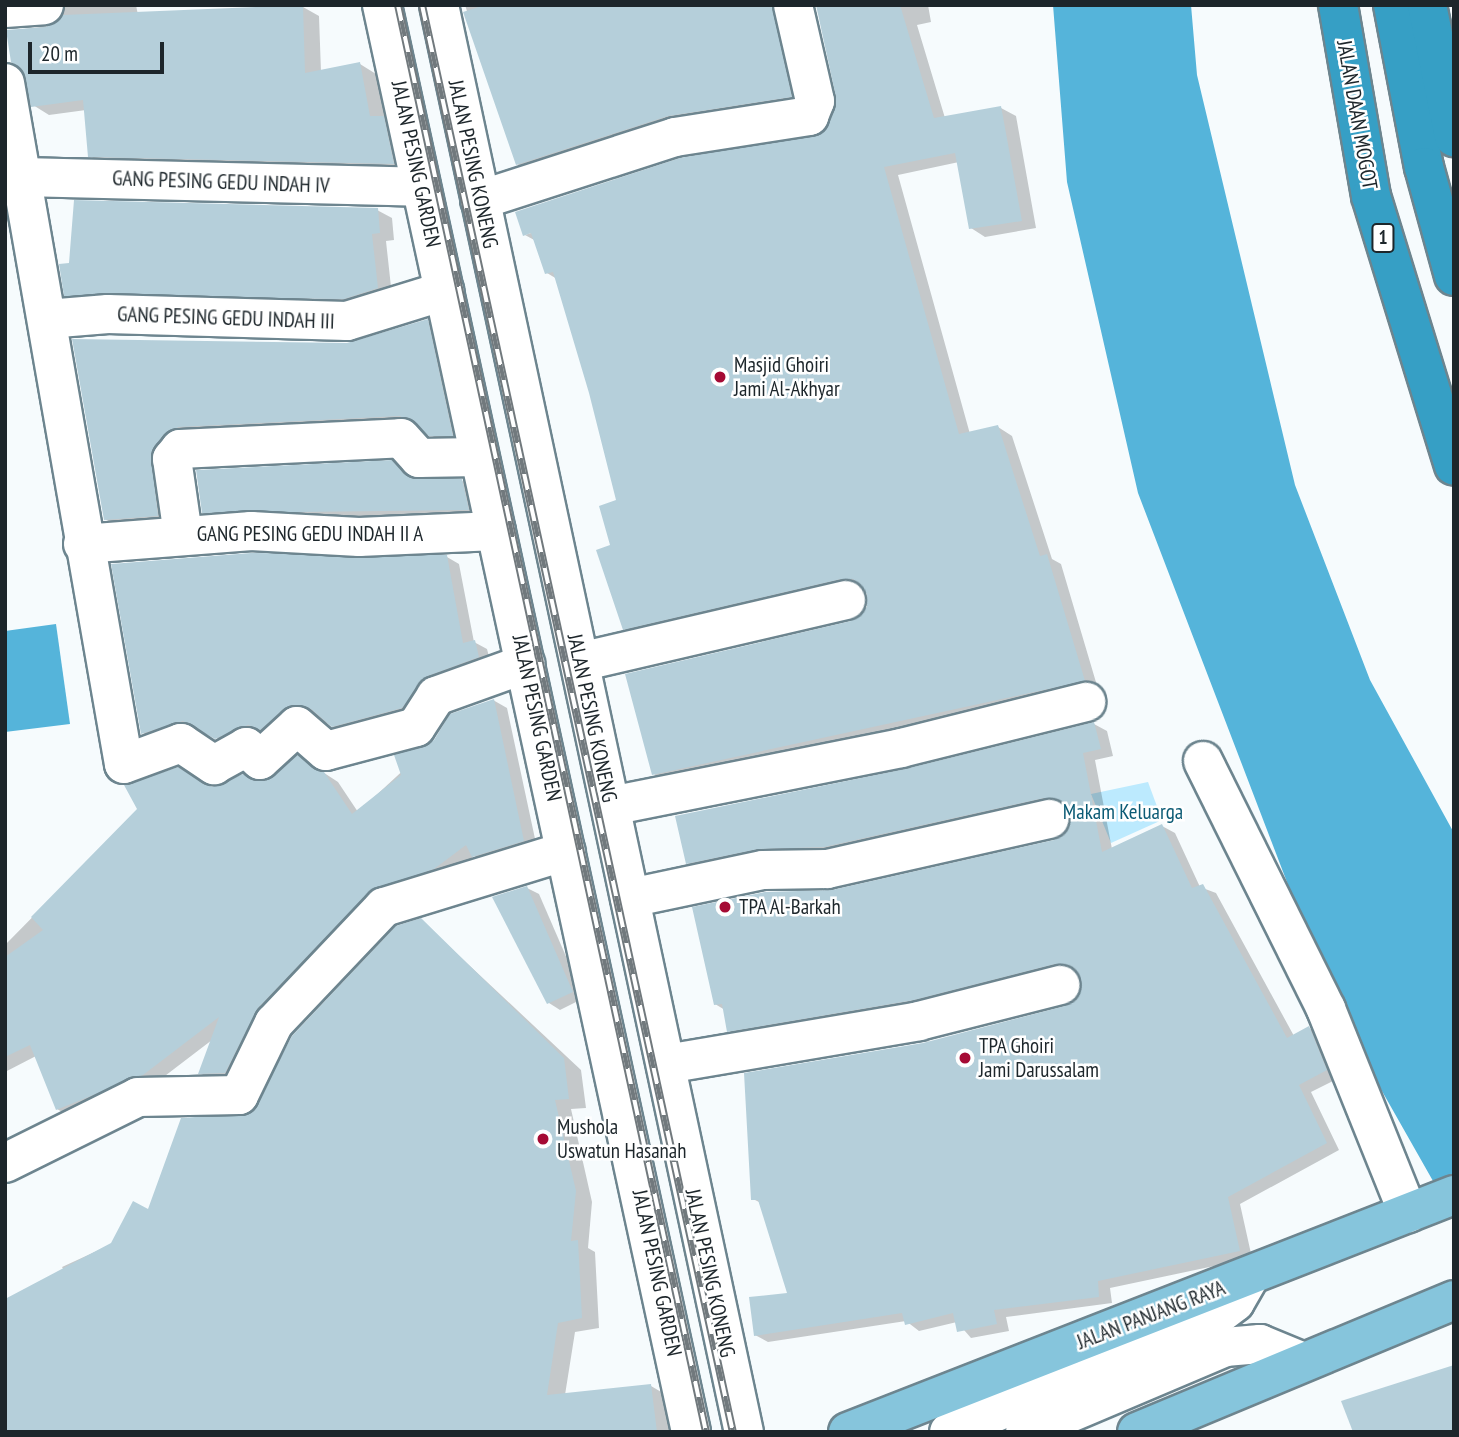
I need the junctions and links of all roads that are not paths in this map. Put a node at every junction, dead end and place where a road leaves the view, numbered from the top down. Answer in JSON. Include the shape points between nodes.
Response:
{"nodes":[{"id":1,"x":44,"y":5,"type":"edge"},
{"id":2,"x":439,"y":5,"type":"edge"},
{"id":3,"x":793,"y":5,"type":"edge"},
{"id":4,"x":1338,"y":5,"type":"edge"},
{"id":5,"x":1393,"y":5,"type":"edge"},
{"id":6,"x":1427,"y":5,"type":"edge"},
{"id":7,"x":371,"y":7,"type":"edge"},
{"id":8,"x":5,"y":8,"type":"edge"},
{"id":9,"x":5,"y":83,"type":"edge"},
{"id":10,"x":1454,"y":137,"type":"edge"},
{"id":11,"x":20,"y":177,"type":"junction"},
{"id":12,"x":421,"y":187,"type":"junction"},
{"id":13,"x":480,"y":200,"type":"junction"},
{"id":14,"x":1454,"y":276,"type":"edge"},
{"id":15,"x":444,"y":291,"type":"junction"},
{"id":16,"x":47,"y":319,"type":"junction"},
{"id":17,"x":479,"y":457,"type":"junction"},
{"id":18,"x":1454,"y":465,"type":"edge"},
{"id":19,"x":496,"y":531,"type":"junction"},
{"id":20,"x":183,"y":535,"type":"junction"},
{"id":21,"x":83,"y":544,"type":"junction"},
{"id":22,"x":846,"y":600,"type":"dead end"},
{"id":23,"x":580,"y":662,"type":"junction"},
{"id":24,"x":525,"y":664,"type":"junction"},
{"id":25,"x":1086,"y":702,"type":"dead end"},
{"id":26,"x":1203,"y":761,"type":"dead end"},
{"id":27,"x":611,"y":806,"type":"junction"},
{"id":28,"x":1049,"y":819,"type":"dead end"},
{"id":29,"x":566,"y":851,"type":"junction"},
{"id":30,"x":630,"y":898,"type":"junction"},
{"id":31,"x":1060,"y":985,"type":"dead end"},
{"id":32,"x":666,"y":1064,"type":"junction"},
{"id":33,"x":5,"y":1163,"type":"edge"},
{"id":34,"x":1429,"y":1205,"type":"edge"},
{"id":35,"x":1250,"y":1276,"type":"junction"},
{"id":36,"x":1454,"y":1300,"type":"edge"},
{"id":37,"x":1301,"y":1361,"type":"junction"},
{"id":38,"x":691,"y":1432,"type":"edge"},
{"id":39,"x":744,"y":1432,"type":"edge"},
{"id":40,"x":848,"y":1432,"type":"edge"},
{"id":41,"x":949,"y":1432,"type":"edge"},
{"id":42,"x":1025,"y":1432,"type":"edge"},
{"id":43,"x":1137,"y":1432,"type":"edge"}],
"edges":[{"from":1,"to":8,"type":"street"},
{"from":2,"to":13,"type":"street","name":"JALAN PESING KONENG"},
{"from":3,"to":13,"type":"street","via":[[815,101],[809,116],[675,136]]},
{"from":4,"to":18,"type":"highway","name":"JALAN DAAN MOGOT","number":"1","via":[[1371,196]]},
{"from":5,"to":14,"type":"highway","via":[[1424,167]]},
{"from":6,"to":10,"type":"highway"},
{"from":7,"to":12,"type":"street","name":"JALAN PESING GARDEN"},
{"from":9,"to":11,"type":"street"},
{"from":11,"to":12,"type":"street","name":"GANG PESING GEDU INDAH IV"},
{"from":11,"to":16,"type":"street"},
{"from":12,"to":15,"type":"street","name":"JALAN PESING GARDEN"},
{"from":13,"to":23,"type":"street","name":"JALAN PESING KONENG"},
{"from":15,"to":16,"type":"street","name":"GANG PESING GEDU INDAH III","via":[[347,321],[108,314]]},
{"from":15,"to":17,"type":"street","name":"JALAN PESING GARDEN"},
{"from":16,"to":21,"type":"street"},
{"from":17,"to":19,"type":"street","name":"JALAN PESING GARDEN"},
{"from":17,"to":20,"type":"street","via":[[419,458],[401,438],[180,449],[172,459]]},
{"from":19,"to":20,"type":"street","name":"GANG PESING GEDU INDAH II A"},
{"from":19,"to":24,"type":"street","name":"JALAN PESING GARDEN"},
{"from":20,"to":21,"type":"street","name":"GANG PESING GEDU INDAH II A"},
{"from":21,"to":24,"type":"street","via":[[124,764],[181,743],[214,765],[246,747],[260,760],[297,726],[326,751],[416,727],[436,696]]},
{"from":22,"to":23,"type":"street"},
{"from":23,"to":27,"type":"street","name":"JALAN PESING KONENG"},
{"from":24,"to":29,"type":"street","name":"JALAN PESING GARDEN"},
{"from":25,"to":27,"type":"street","via":[[901,748]]},
{"from":26,"to":34,"type":"street"},
{"from":27,"to":30,"type":"street","name":"JALAN PESING KONENG"},
{"from":28,"to":30,"type":"street","via":[[827,869],[763,870]]},
{"from":29,"to":33,"type":"street","via":[[384,907],[274,1023],[239,1095],[138,1097]]},
{"from":29,"to":38,"type":"street","name":"JALAN PESING GARDEN"},
{"from":30,"to":32,"type":"street","name":"JALAN PESING KONENG"},
{"from":31,"to":32,"type":"street","via":[[919,1021]]},
{"from":32,"to":39,"type":"street","name":"JALAN PESING KONENG"},
{"from":34,"to":35,"type":"main road","name":"JALAN PANJANG RAYA"},
{"from":35,"to":40,"type":"main road","name":"JALAN PANJANG RAYA"},
{"from":35,"to":41,"type":"street","via":[[1235,1302],[1210,1321]]},
{"from":36,"to":37,"type":"main road"},
{"from":37,"to":42,"type":"street","via":[[1260,1343],[1225,1347]]},
{"from":37,"to":43,"type":"main road"}]}
